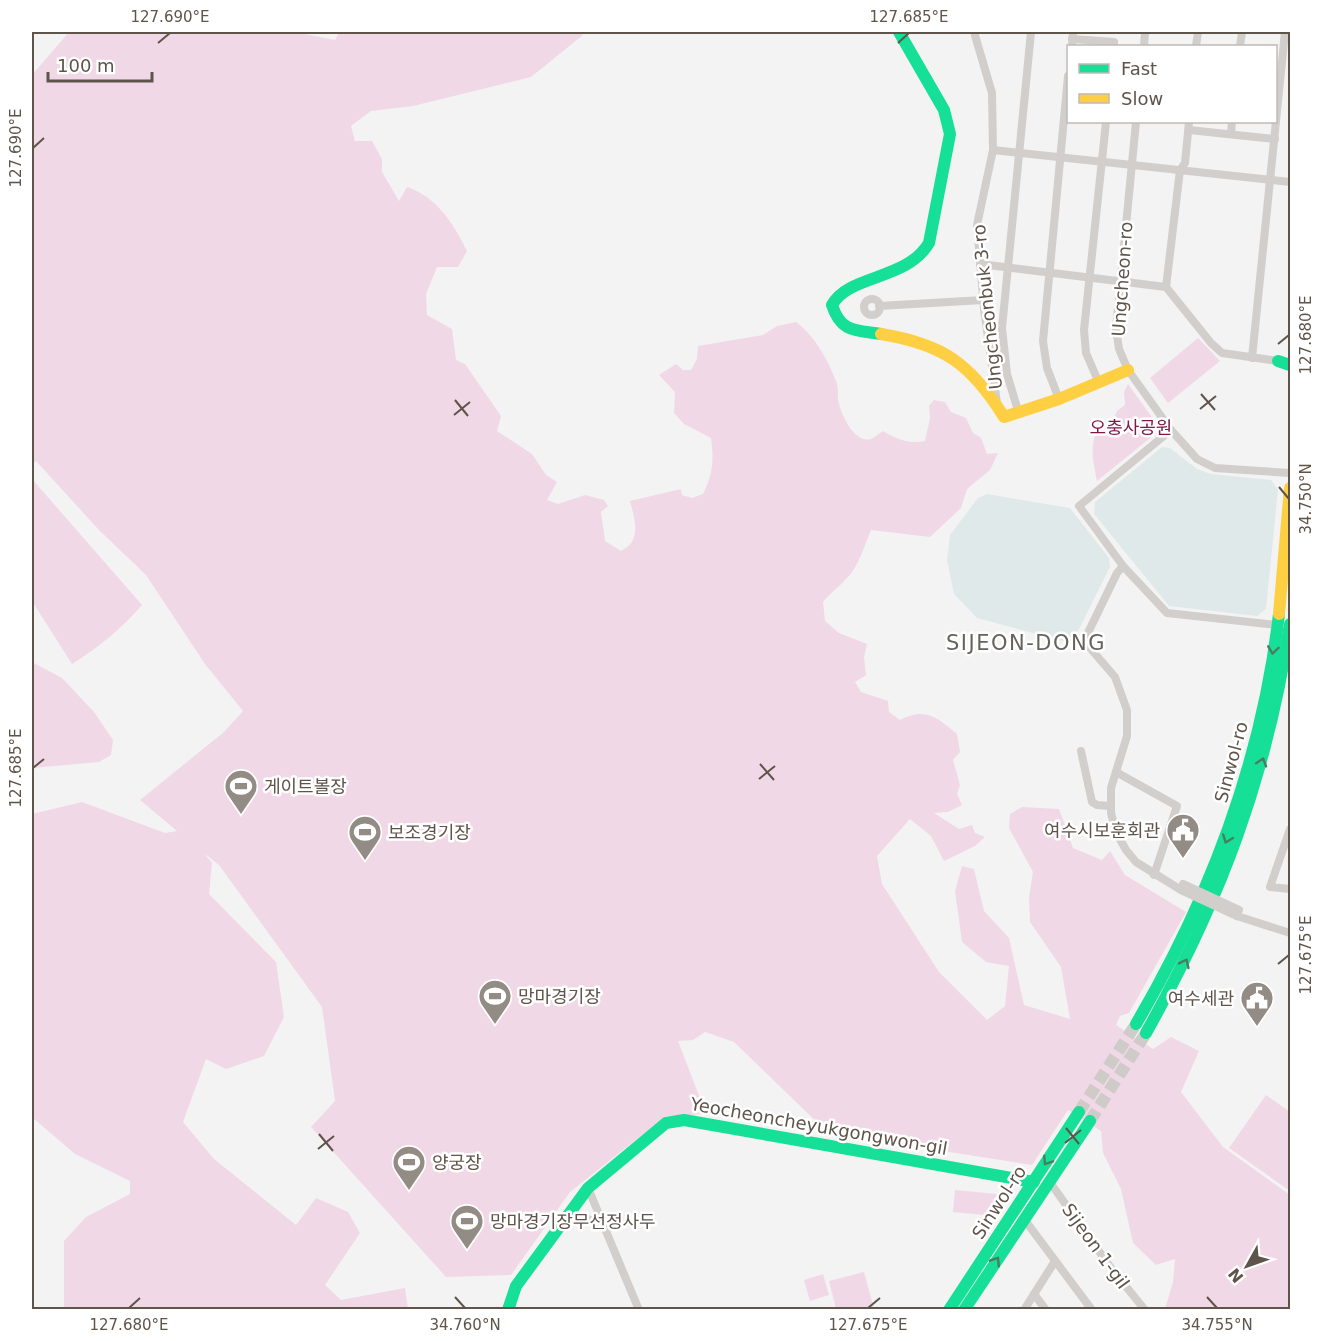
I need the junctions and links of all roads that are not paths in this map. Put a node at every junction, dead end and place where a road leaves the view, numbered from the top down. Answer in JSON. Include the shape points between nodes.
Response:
{"nodes":[{"id":1,"x":899,"y":32,"type":"edge"},
{"id":2,"x":974,"y":32,"type":"edge"},
{"id":3,"x":1031,"y":32,"type":"edge"},
{"id":4,"x":1285,"y":32,"type":"edge"},
{"id":5,"x":1072,"y":39,"type":"edge"},
{"id":6,"x":1114,"y":45,"type":"edge"},
{"id":7,"x":1067,"y":86,"type":"edge"},
{"id":8,"x":1277,"y":118,"type":"edge"},
{"id":9,"x":1106,"y":123,"type":"edge"},
{"id":10,"x":1136,"y":123,"type":"edge"},
{"id":11,"x":1232,"y":123,"type":"edge"},
{"id":12,"x":1276,"y":123,"type":"edge"},
{"id":13,"x":1189,"y":126,"type":"edge"},
{"id":14,"x":1231,"y":134,"type":"junction"},
{"id":15,"x":1275,"y":139,"type":"junction"},
{"id":16,"x":993,"y":150,"type":"junction"},
{"id":17,"x":1019,"y":153,"type":"junction"},
{"id":18,"x":1060,"y":157,"type":"junction"},
{"id":19,"x":1102,"y":162,"type":"junction"},
{"id":20,"x":1132,"y":165,"type":"junction"},
{"id":21,"x":1180,"y":170,"type":"junction"},
{"id":22,"x":1271,"y":180,"type":"junction"},
{"id":23,"x":1290,"y":182,"type":"edge"},
{"id":24,"x":980,"y":264,"type":"junction"},
{"id":25,"x":1008,"y":267,"type":"junction"},
{"id":26,"x":1049,"y":272,"type":"junction"},
{"id":27,"x":1089,"y":278,"type":"junction"},
{"id":28,"x":1120,"y":282,"type":"junction"},
{"id":29,"x":1166,"y":287,"type":"junction"},
{"id":30,"x":983,"y":300,"type":"junction"},
{"id":31,"x":879,"y":306,"type":"dead end"},
{"id":32,"x":1252,"y":358,"type":"junction"},
{"id":33,"x":1284,"y":359,"type":"edge"},
{"id":34,"x":1290,"y":365,"type":"edge"},
{"id":35,"x":1128,"y":370,"type":"junction"},
{"id":36,"x":993,"y":372,"type":"junction"},
{"id":37,"x":975,"y":378,"type":"junction"},
{"id":38,"x":1099,"y":383,"type":"junction"},
{"id":39,"x":1059,"y":399,"type":"junction"},
{"id":40,"x":997,"y":406,"type":"junction"},
{"id":41,"x":1019,"y":414,"type":"junction"},
{"id":42,"x":1171,"y":430,"type":"junction"},
{"id":43,"x":1290,"y":473,"type":"edge"},
{"id":44,"x":1290,"y":488,"type":"edge"},
{"id":45,"x":1123,"y":566,"type":"junction"},
{"id":46,"x":1290,"y":624,"type":"edge"},
{"id":47,"x":1277,"y":625,"type":"junction"},
{"id":48,"x":1081,"y":751,"type":"dead end"},
{"id":49,"x":1116,"y":772,"type":"junction"},
{"id":50,"x":1110,"y":806,"type":"junction"},
{"id":51,"x":1290,"y":829,"type":"edge"},
{"id":52,"x":1287,"y":850,"type":"edge"},
{"id":53,"x":1159,"y":877,"type":"junction"},
{"id":54,"x":1290,"y":889,"type":"edge"},
{"id":55,"x":1290,"y":933,"type":"edge"},
{"id":56,"x":1136,"y":1024,"type":"tunnel mouth"},
{"id":57,"x":1146,"y":1033,"type":"tunnel mouth"},
{"id":58,"x":1079,"y":1112,"type":"tunnel mouth"},
{"id":59,"x":1090,"y":1121,"type":"tunnel mouth"},
{"id":60,"x":1049,"y":1181,"type":"junction"},
{"id":61,"x":1034,"y":1182,"type":"junction"},
{"id":62,"x":588,"y":1188,"type":"junction"},
{"id":63,"x":566,"y":1218,"type":"junction"},
{"id":64,"x":1024,"y":1219,"type":"junction"},
{"id":65,"x":601,"y":1222,"type":"junction"},
{"id":66,"x":1055,"y":1261,"type":"junction"},
{"id":67,"x":1034,"y":1294,"type":"junction"},
{"id":68,"x":960,"y":1296,"type":"junction"},
{"id":69,"x":508,"y":1310,"type":"edge"},
{"id":70,"x":639,"y":1310,"type":"edge"},
{"id":71,"x":949,"y":1310,"type":"edge"},
{"id":72,"x":956,"y":1310,"type":"edge"},
{"id":73,"x":964,"y":1310,"type":"edge"},
{"id":74,"x":1024,"y":1310,"type":"edge"},
{"id":75,"x":1046,"y":1310,"type":"edge"},
{"id":76,"x":1092,"y":1310,"type":"edge"},
{"id":77,"x":1145,"y":1310,"type":"edge"}],
"edges":[{"from":1,"to":37,"type":"street","via":[[948,122],[950,144],[931,237],[924,252],[912,263],[838,294],[832,305],[843,327],[930,345],[961,364]]},
{"from":2,"to":16,"type":"street","name":"Ungcheonbuk 3-ro","via":[[992,93]]},
{"from":3,"to":17,"type":"street"},
{"from":4,"to":8,"type":"street"},
{"from":5,"to":6,"type":"street"},
{"from":7,"to":18,"type":"street"},
{"from":9,"to":19,"type":"street"},
{"from":10,"to":20,"type":"street","name":"Ungcheon-ro"},
{"from":11,"to":14,"type":"street"},
{"from":12,"to":15,"type":"street"},
{"from":13,"to":14,"type":"street"},
{"from":13,"to":21,"type":"street","via":[[1185,163]]},
{"from":14,"to":15,"type":"street"},
{"from":15,"to":22,"type":"street"},
{"from":16,"to":17,"type":"street"},
{"from":16,"to":24,"type":"street","name":"Ungcheonbuk 3-ro","via":[[978,212]]},
{"from":17,"to":18,"type":"street"},
{"from":17,"to":25,"type":"street"},
{"from":18,"to":19,"type":"street"},
{"from":18,"to":26,"type":"street"},
{"from":19,"to":20,"type":"street"},
{"from":19,"to":27,"type":"street"},
{"from":20,"to":21,"type":"street"},
{"from":20,"to":28,"type":"street","name":"Ungcheon-ro"},
{"from":21,"to":22,"type":"street"},
{"from":21,"to":29,"type":"street"},
{"from":22,"to":23,"type":"street"},
{"from":22,"to":32,"type":"street"},
{"from":24,"to":25,"type":"street"},
{"from":24,"to":30,"type":"street","name":"Ungcheonbuk 3-ro"},
{"from":25,"to":26,"type":"street"},
{"from":25,"to":41,"type":"street","via":[[1003,351]]},
{"from":26,"to":27,"type":"street"},
{"from":26,"to":39,"type":"street","via":[[1043,341],[1047,368]]},
{"from":27,"to":28,"type":"street"},
{"from":27,"to":38,"type":"street","via":[[1084,343],[1089,366]]},
{"from":28,"to":29,"type":"street"},
{"from":28,"to":35,"type":"street","name":"Ungcheon-ro","via":[[1117,339]]},
{"from":29,"to":32,"type":"street","via":[[1220,352]]},
{"from":30,"to":31,"type":"street"},
{"from":30,"to":36,"type":"street","name":"Ungcheonbuk 3-ro"},
{"from":32,"to":33,"type":"street"},
{"from":33,"to":34,"type":"street"},
{"from":35,"to":38,"type":"street"},
{"from":35,"to":42,"type":"street","name":"Ungcheon-ro"},
{"from":36,"to":37,"type":"street","via":[[986,381]]},
{"from":36,"to":40,"type":"street","name":"Ungcheonbuk 3-ro"},
{"from":37,"to":40,"type":"street"},
{"from":38,"to":39,"type":"street"},
{"from":39,"to":41,"type":"street"},
{"from":40,"to":41,"type":"street","via":[[1004,417]]},
{"from":42,"to":43,"type":"street","name":"Ungcheon-ro","via":[[1192,455],[1210,466]]},
{"from":42,"to":45,"type":"street","via":[[1079,506]]},
{"from":44,"to":47,"type":"street","name":"Sinwol-ro"},
{"from":45,"to":47,"type":"street","via":[[1167,613]]},
{"from":45,"to":49,"type":"street","via":[[1084,641],[1115,677],[1125,702],[1127,736]]},
{"from":57,"to":46,"type":"street","name":"Sinwol-ro","one_way":true,"via":[[1202,927],[1233,855],[1266,751]]},
{"from":47,"to":56,"type":"street","name":"Sinwol-ro","one_way":true,"via":[[1254,750],[1228,835],[1178,952]]},
{"from":48,"to":50,"type":"street","via":[[1092,802]]},
{"from":49,"to":50,"type":"street"},
{"from":49,"to":53,"type":"street","via":[[1177,806]]},
{"from":50,"to":53,"type":"street","via":[[1114,826],[1126,850]]},
{"from":51,"to":52,"type":"street"},
{"from":52,"to":54,"type":"street","via":[[1270,887]]},
{"from":53,"to":55,"type":"street","bridge":true},
{"from":58,"to":61,"type":"street","name":"Sinwol-ro","one_way":true},
{"from":59,"to":60,"type":"street","name":"Sinwol-ro"},
{"from":60,"to":64,"type":"street","name":"Sinwol-ro"},
{"from":60,"to":77,"type":"street","name":"Sijeon 1-gil"},
{"from":61,"to":62,"type":"street","name":"Yeocheoncheyukgongwon-gil","via":[[684,1120],[666,1123]]},
{"from":61,"to":68,"type":"street","name":"Sinwol-ro"},
{"from":62,"to":63,"type":"street","name":"Yeocheoncheyukgongwon-gil"},
{"from":62,"to":65,"type":"street"},
{"from":63,"to":65,"type":"street"},
{"from":63,"to":69,"type":"street","name":"Yeocheoncheyukgongwon-gil","via":[[516,1286]]},
{"from":64,"to":66,"type":"street"},
{"from":73,"to":64,"type":"street","name":"Sinwol-ro","one_way":true},
{"from":65,"to":70,"type":"street"},
{"from":66,"to":67,"type":"street"},
{"from":66,"to":76,"type":"street"},
{"from":67,"to":74,"type":"street"},
{"from":67,"to":75,"type":"street"},
{"from":68,"to":71,"type":"street","name":"Sinwol-ro"},
{"from":68,"to":72,"type":"street"}]}
